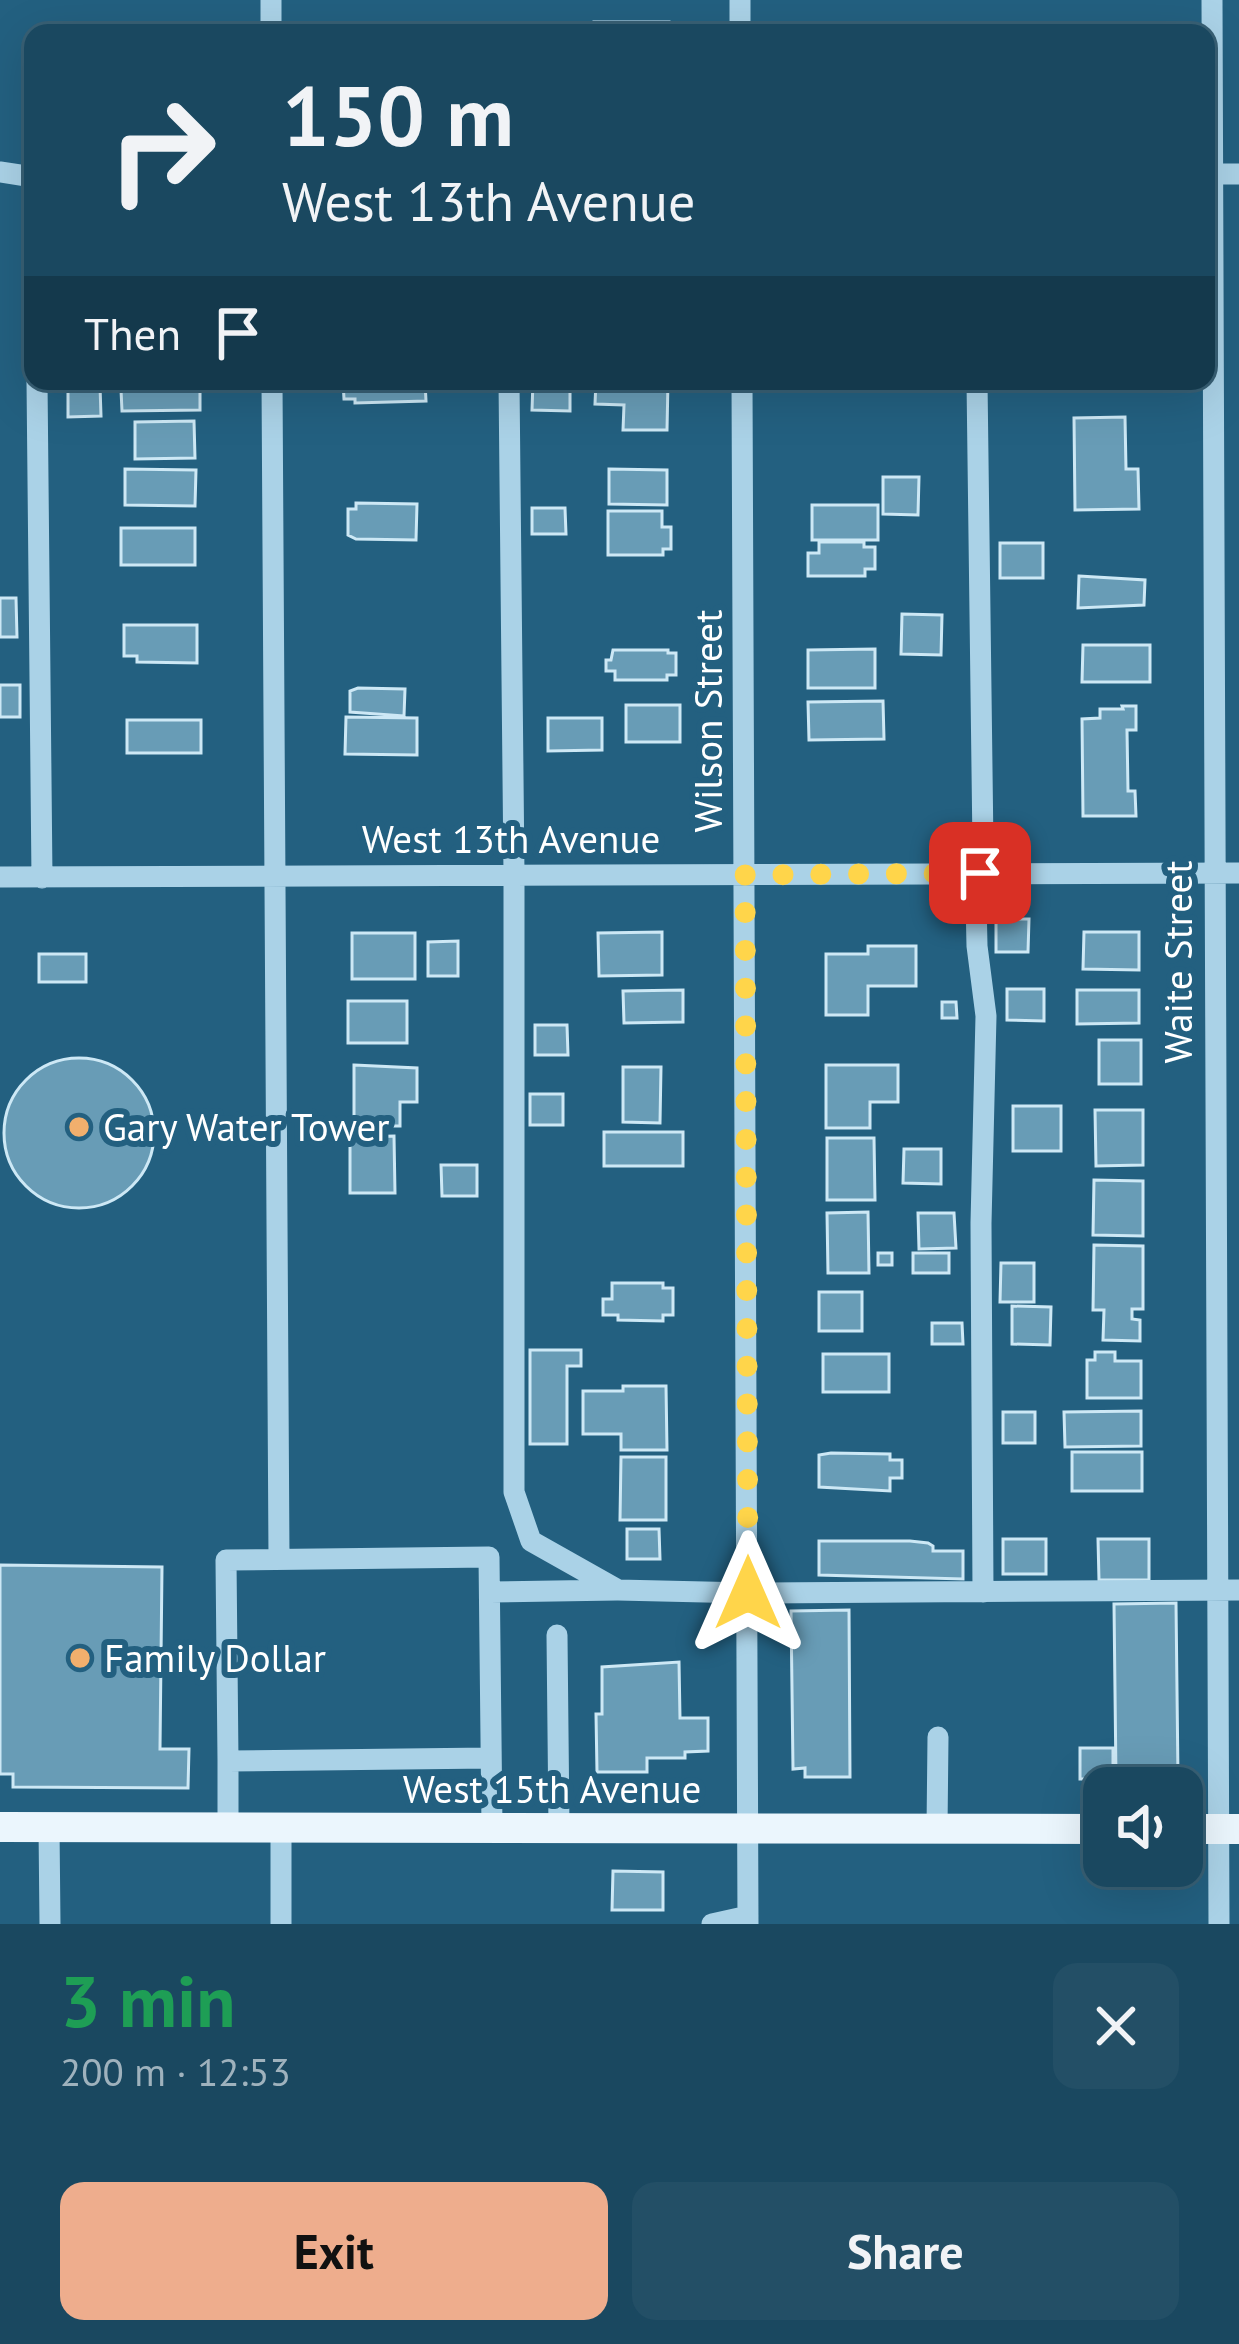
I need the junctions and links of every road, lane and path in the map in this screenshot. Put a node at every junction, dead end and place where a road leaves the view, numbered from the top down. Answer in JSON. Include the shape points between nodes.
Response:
{"nodes":[{"id":1,"x":38,"y":390,"type":"edge"},
{"id":2,"x":272,"y":390,"type":"edge"},
{"id":3,"x":509,"y":390,"type":"edge"},
{"id":4,"x":742,"y":390,"type":"edge"},
{"id":5,"x":977,"y":390,"type":"edge"},
{"id":6,"x":1211,"y":390,"type":"edge"},
{"id":7,"x":980,"y":873,"type":"junction"},
{"id":8,"x":1214,"y":873,"type":"junction"},
{"id":9,"x":1239,"y":873,"type":"edge"},
{"id":10,"x":274,"y":875,"type":"junction"},
{"id":11,"x":514,"y":875,"type":"junction"},
{"id":12,"x":745,"y":875,"type":"junction"},
{"id":13,"x":0,"y":877,"type":"edge"},
{"id":14,"x":42,"y":878,"type":"junction"},
{"id":15,"x":279,"y":1559,"type":"junction"},
{"id":16,"x":618,"y":1590,"type":"junction"},
{"id":17,"x":1228,"y":1590,"type":"edge"},
{"id":18,"x":490,"y":1592,"type":"junction"},
{"id":19,"x":983,"y":1592,"type":"junction"},
{"id":20,"x":748,"y":1593,"type":"junction"},
{"id":21,"x":557,"y":1635,"type":"dead end"},
{"id":22,"x":938,"y":1737,"type":"dead end"},
{"id":23,"x":489,"y":1758,"type":"junction"},
{"id":24,"x":228,"y":1761,"type":"junction"},
{"id":25,"x":0,"y":1827,"type":"edge"},
{"id":26,"x":49,"y":1827,"type":"junction"},
{"id":27,"x":228,"y":1828,"type":"junction"},
{"id":28,"x":281,"y":1828,"type":"junction"},
{"id":29,"x":492,"y":1828,"type":"junction"},
{"id":30,"x":559,"y":1828,"type":"junction"},
{"id":31,"x":748,"y":1828,"type":"junction"},
{"id":32,"x":937,"y":1828,"type":"junction"},
{"id":33,"x":1083,"y":1829,"type":"edge"},
{"id":34,"x":1229,"y":1829,"type":"edge"},
{"id":35,"x":748,"y":1920,"type":"edge"},
{"id":36,"x":50,"y":1924,"type":"edge"},
{"id":37,"x":281,"y":1924,"type":"edge"},
{"id":38,"x":712,"y":1924,"type":"edge"},
{"id":39,"x":1219,"y":1924,"type":"edge"}],
"edges":[{"from":1,"to":14,"type":"street"},
{"from":2,"to":10,"type":"street"},
{"from":3,"to":11,"type":"street"},
{"from":4,"to":12,"type":"street","name":"Wilson Street"},
{"from":5,"to":7,"type":"street"},
{"from":6,"to":8,"type":"street","name":"Waite Street"},
{"from":7,"to":8,"type":"street","name":"West 13th Avenue"},
{"from":7,"to":12,"type":"street","name":"West 13th Avenue"},
{"from":7,"to":19,"type":"street"},
{"from":8,"to":9,"type":"street","name":"West 13th Avenue"},
{"from":8,"to":17,"type":"street","name":"Waite Street"},
{"from":10,"to":11,"type":"street","name":"West 13th Avenue"},
{"from":10,"to":14,"type":"street","name":"West 13th Avenue"},
{"from":10,"to":15,"type":"street"},
{"from":11,"to":12,"type":"street","name":"West 13th Avenue"},
{"from":11,"to":16,"type":"street","via":[[514,1492],[531,1541]]},
{"from":12,"to":20,"type":"street","name":"Wilson Street"},
{"from":13,"to":14,"type":"street","name":"West 13th Avenue"},
{"from":15,"to":18,"type":"street","via":[[490,1557]]},
{"from":15,"to":24,"type":"street","via":[[226,1560]]},
{"from":16,"to":18,"type":"street"},
{"from":16,"to":20,"type":"street"},
{"from":17,"to":19,"type":"street"},
{"from":17,"to":34,"type":"street","name":"Waite Street"},
{"from":18,"to":23,"type":"street"},
{"from":19,"to":20,"type":"street"},
{"from":20,"to":31,"type":"street","name":"Wilson Street"},
{"from":21,"to":30,"type":"street"},
{"from":22,"to":32,"type":"street"},
{"from":23,"to":24,"type":"street"},
{"from":23,"to":29,"type":"street"},
{"from":24,"to":27,"type":"street"},
{"from":25,"to":26,"type":"main road","name":"West 15th Avenue"},
{"from":26,"to":27,"type":"main road","name":"West 15th Avenue"},
{"from":26,"to":36,"type":"street"},
{"from":27,"to":28,"type":"main road","name":"West 15th Avenue"},
{"from":28,"to":29,"type":"main road","name":"West 15th Avenue"},
{"from":28,"to":37,"type":"street"},
{"from":29,"to":30,"type":"main road","name":"West 15th Avenue"},
{"from":30,"to":31,"type":"main road","name":"West 15th Avenue"},
{"from":31,"to":32,"type":"main road","name":"West 15th Avenue"},
{"from":31,"to":35,"type":"street","name":"Wilson Street"},
{"from":32,"to":33,"type":"main road","name":"West 15th Avenue"},
{"from":34,"to":39,"type":"street","name":"Waite Street"},
{"from":35,"to":38,"type":"street"}]}
